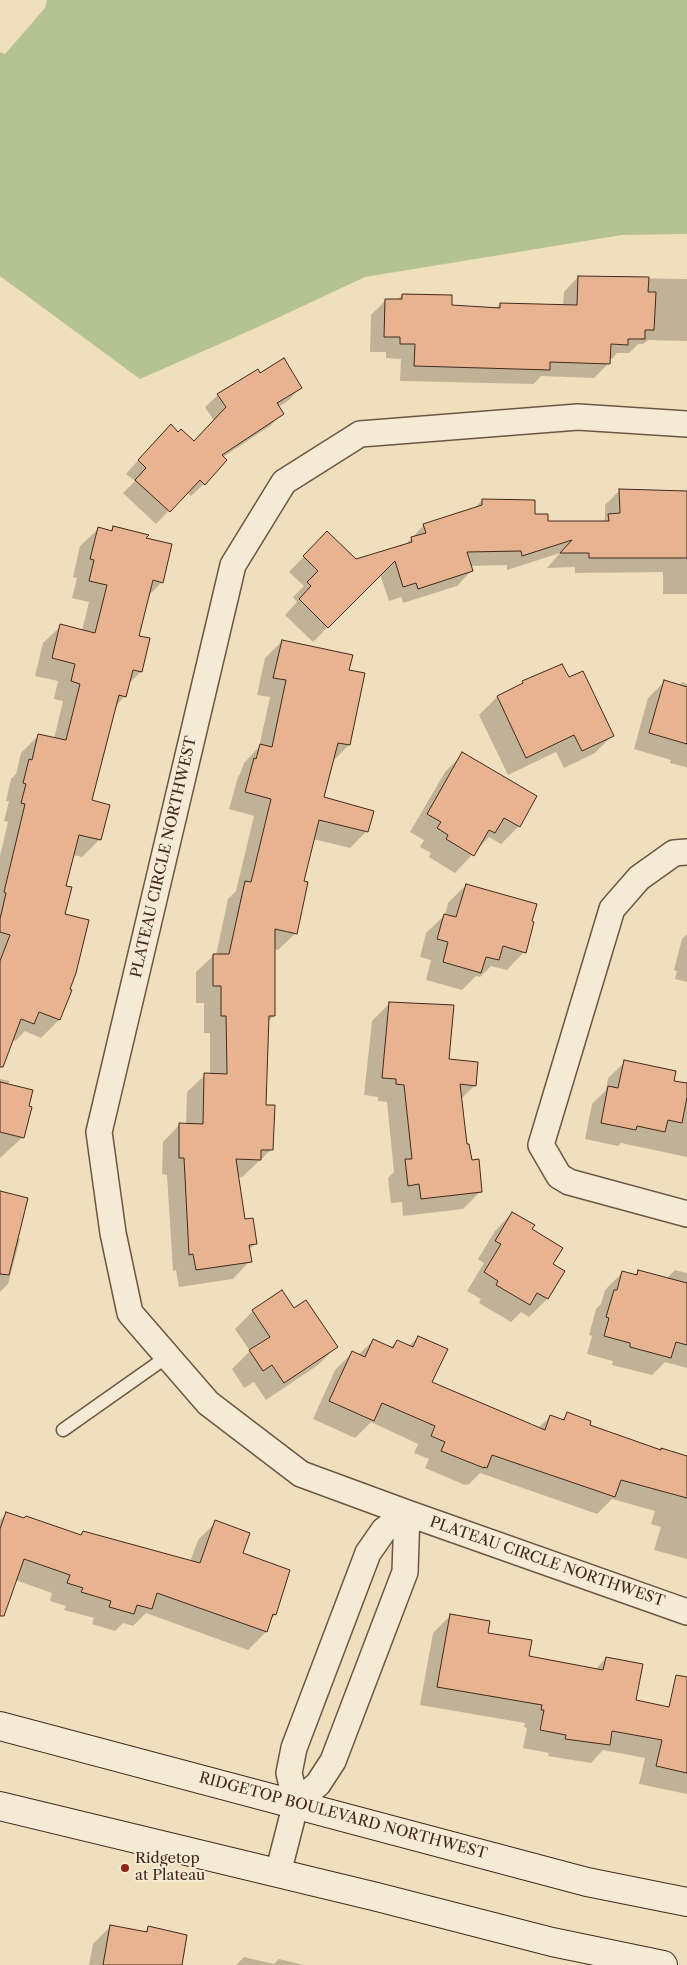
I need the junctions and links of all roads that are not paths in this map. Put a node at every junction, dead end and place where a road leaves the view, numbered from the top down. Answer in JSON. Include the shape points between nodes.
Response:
{"nodes":[{"id":1,"x":687,"y":424,"type":"edge"},
{"id":2,"x":687,"y":852,"type":"edge"},
{"id":3,"x":687,"y":1214,"type":"edge"},
{"id":4,"x":168,"y":1356,"type":"junction"},
{"id":5,"x":63,"y":1430,"type":"dead end"},
{"id":6,"x":407,"y":1513,"type":"junction"},
{"id":7,"x":687,"y":1612,"type":"edge"},
{"id":8,"x":0,"y":1726,"type":"edge"},
{"id":9,"x":296,"y":1803,"type":"junction"},
{"id":10,"x":0,"y":1806,"type":"edge"},
{"id":11,"x":278,"y":1874,"type":"junction"},
{"id":12,"x":687,"y":1902,"type":"edge"},
{"id":13,"x":663,"y":1965,"type":"edge"}],
"edges":[{"from":1,"to":4,"type":"street","name":"PLATEAU CIRCLE NORTHWEST","via":[[578,417],[360,434],[284,482],[233,564],[99,1132],[113,1233],[130,1313]]},
{"from":2,"to":3,"type":"street","via":[[674,853],[639,878],[612,909],[541,1145],[559,1176],[569,1182]]},
{"from":4,"to":5,"type":"lane"},
{"from":4,"to":6,"type":"street","name":"PLATEAU CIRCLE NORTHWEST","via":[[208,1403],[301,1474]]},
{"from":6,"to":7,"type":"street","name":"PLATEAU CIRCLE NORTHWEST"},
{"from":6,"to":9,"type":"street","name":"PLATEAU CIRCLE NORTHWEST","via":[[405,1572],[333,1761],[318,1784]]},
{"from":6,"to":9,"type":"street","via":[[384,1530],[368,1553],[297,1738],[290,1774]]},
{"from":8,"to":9,"type":"main road","name":"RIDGETOP BOULEVARD NORTHWEST"},
{"from":9,"to":11,"type":"street"},
{"from":9,"to":12,"type":"main road","name":"RIDGETOP BOULEVARD NORTHWEST","via":[[587,1882]]},
{"from":10,"to":11,"type":"main road"},
{"from":11,"to":13,"type":"main road","via":[[552,1942]]}]}
